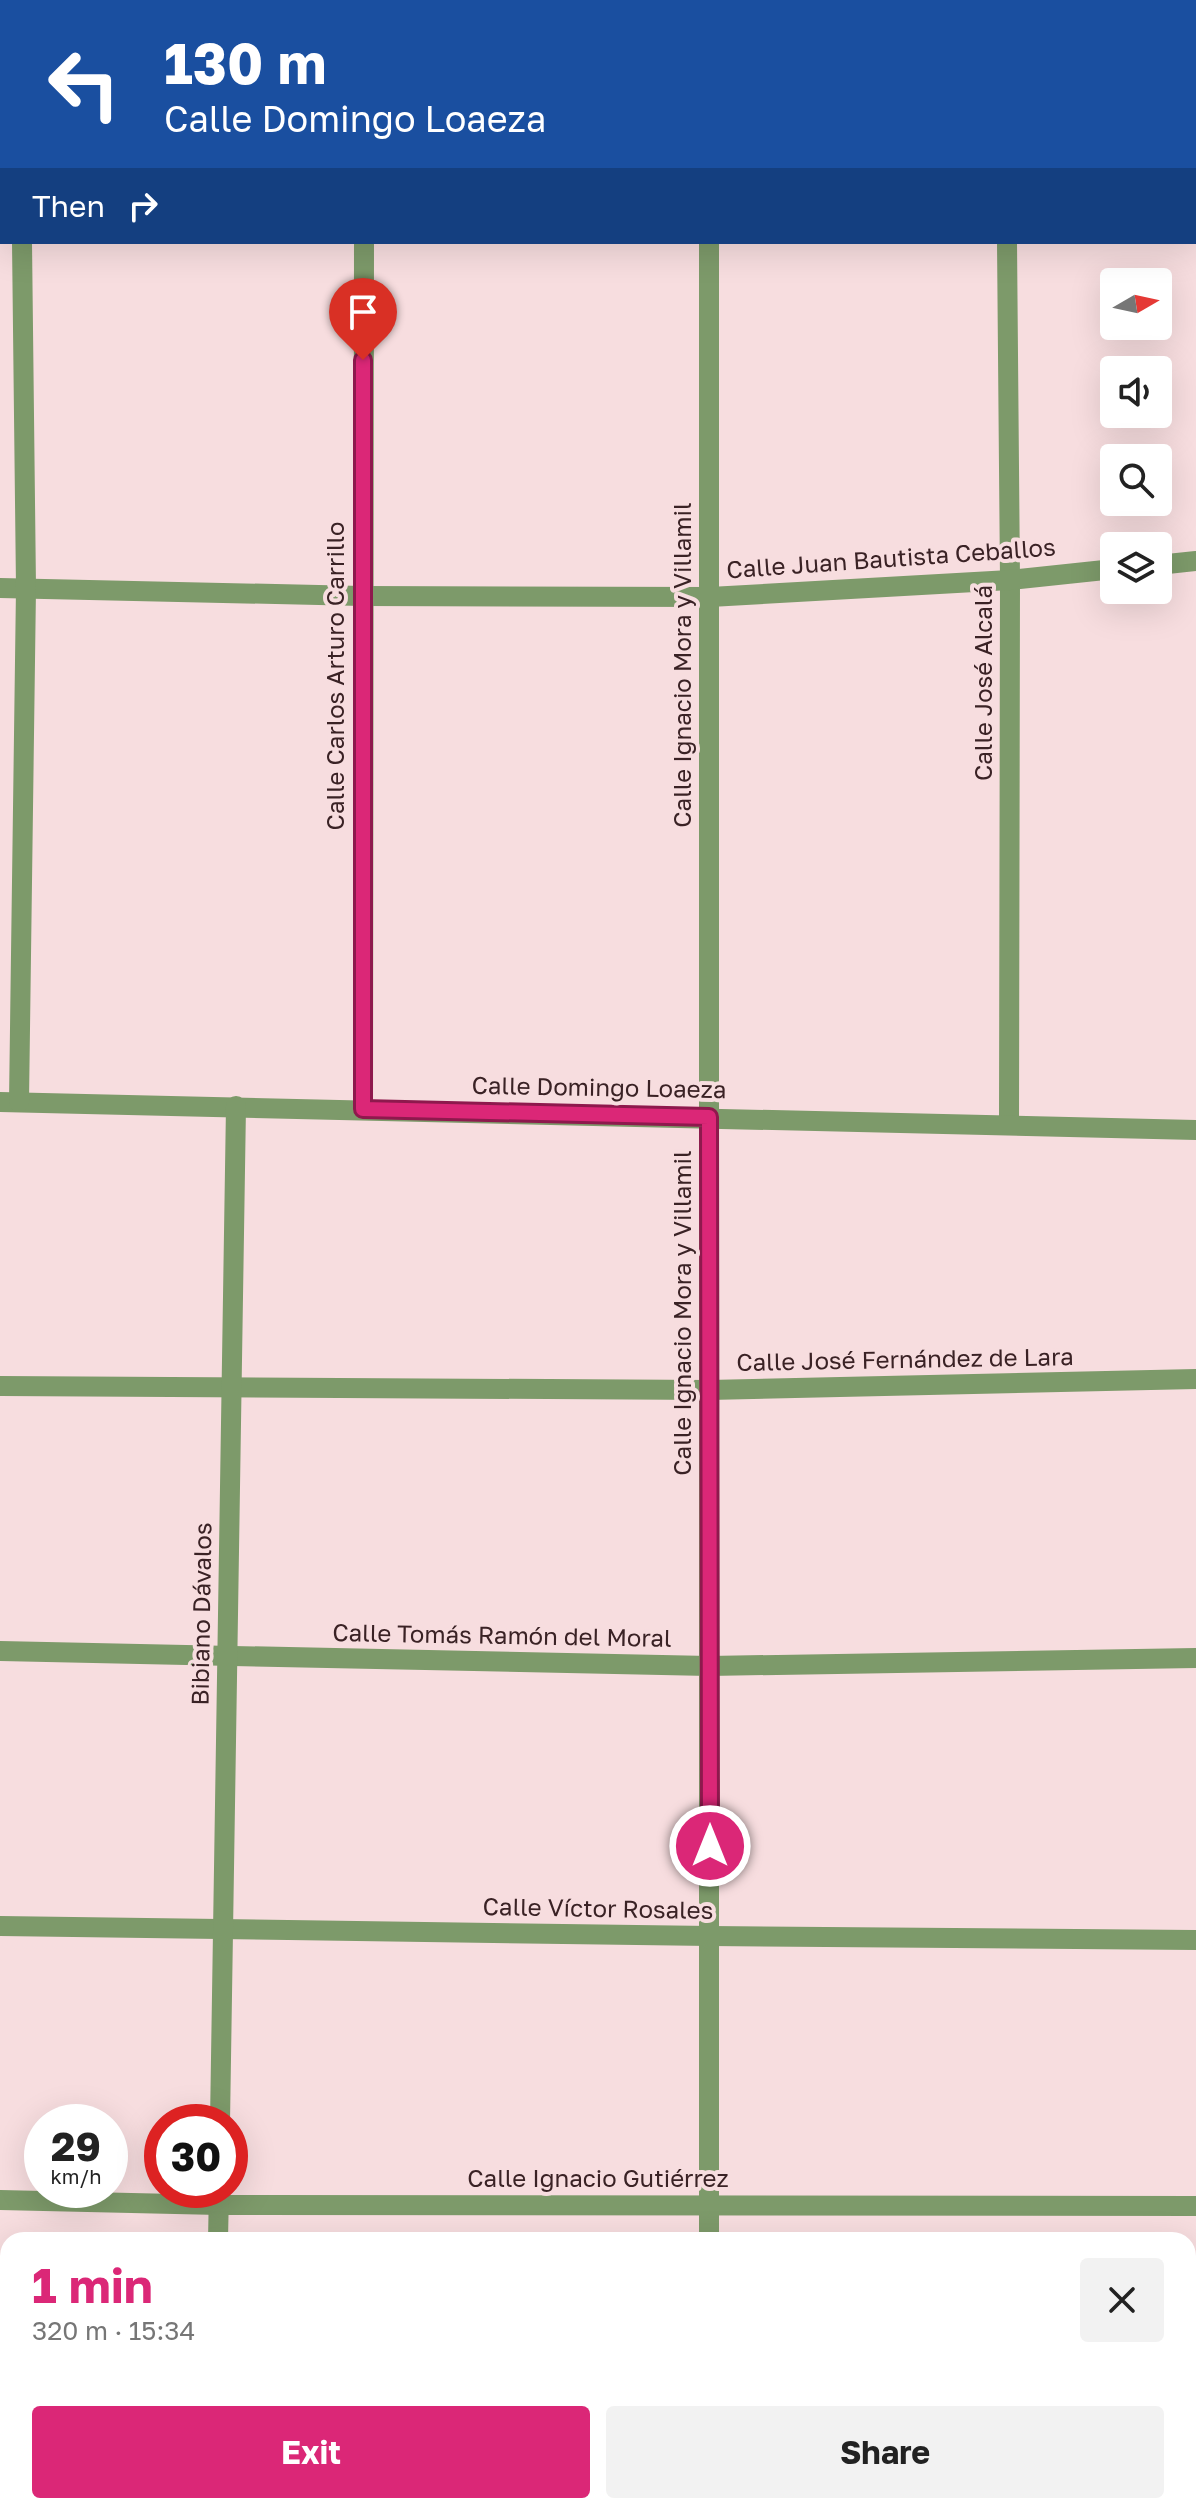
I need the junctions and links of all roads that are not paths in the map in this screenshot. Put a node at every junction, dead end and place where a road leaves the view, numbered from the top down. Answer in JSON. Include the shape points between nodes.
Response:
{"nodes":[{"id":1,"x":22,"y":244,"type":"edge"},
{"id":2,"x":364,"y":244,"type":"edge"},
{"id":3,"x":709,"y":244,"type":"edge"},
{"id":4,"x":1007,"y":244,"type":"edge"},
{"id":5,"x":1196,"y":561,"type":"edge"},
{"id":6,"x":1172,"y":564,"type":"edge"},
{"id":7,"x":1100,"y":570,"type":"edge"},
{"id":8,"x":1010,"y":580,"type":"junction"},
{"id":9,"x":0,"y":588,"type":"edge"},
{"id":10,"x":26,"y":588,"type":"junction"},
{"id":11,"x":362,"y":596,"type":"junction"},
{"id":12,"x":710,"y":597,"type":"junction"},
{"id":13,"x":10,"y":1102,"type":"edge"},
{"id":14,"x":236,"y":1106,"type":"junction"},
{"id":15,"x":363,"y":1109,"type":"junction"},
{"id":16,"x":709,"y":1117,"type":"junction"},
{"id":17,"x":1009,"y":1124,"type":"junction"},
{"id":18,"x":1196,"y":1130,"type":"edge"},
{"id":19,"x":1196,"y":1379,"type":"edge"},
{"id":20,"x":0,"y":1386,"type":"edge"},
{"id":21,"x":232,"y":1388,"type":"junction"},
{"id":22,"x":709,"y":1390,"type":"junction"},
{"id":23,"x":0,"y":1651,"type":"edge"},
{"id":24,"x":228,"y":1658,"type":"junction"},
{"id":25,"x":1196,"y":1658,"type":"edge"},
{"id":26,"x":709,"y":1666,"type":"junction"},
{"id":27,"x":0,"y":1926,"type":"edge"},
{"id":28,"x":223,"y":1930,"type":"junction"},
{"id":29,"x":710,"y":1936,"type":"junction"},
{"id":30,"x":1196,"y":1940,"type":"edge"},
{"id":31,"x":220,"y":2104,"type":"edge"},
{"id":32,"x":248,"y":2198,"type":"edge"},
{"id":33,"x":144,"y":2199,"type":"edge"},
{"id":34,"x":0,"y":2200,"type":"edge"},
{"id":35,"x":709,"y":2205,"type":"junction"},
{"id":36,"x":1196,"y":2206,"type":"edge"},
{"id":37,"x":219,"y":2208,"type":"edge"},
{"id":38,"x":218,"y":2232,"type":"edge"},
{"id":39,"x":709,"y":2232,"type":"edge"}],
"edges":[{"from":1,"to":10,"type":"street"},
{"from":2,"to":11,"type":"street","name":"Calle Carlos Arturo Carrillo"},
{"from":3,"to":12,"type":"street","name":"Calle Ignacio Mora y Villamil"},
{"from":4,"to":8,"type":"street","name":"Calle José Alcalá"},
{"from":5,"to":6,"type":"street"},
{"from":7,"to":8,"type":"street","name":"Calle Juan Bautista Ceballos"},
{"from":8,"to":12,"type":"street","name":"Calle Juan Bautista Ceballos"},
{"from":8,"to":17,"type":"street","name":"Calle José Alcalá"},
{"from":9,"to":10,"type":"street","name":"Calle Juan Bautista Ceballos"},
{"from":10,"to":11,"type":"street","name":"Calle Juan Bautista Ceballos"},
{"from":10,"to":13,"type":"street"},
{"from":11,"to":12,"type":"street","name":"Calle Juan Bautista Ceballos"},
{"from":11,"to":15,"type":"street","name":"Calle Carlos Arturo Carrillo"},
{"from":12,"to":16,"type":"street","name":"Calle Ignacio Mora y Villamil"},
{"from":13,"to":14,"type":"street","name":"Calle Domingo Loaeza"},
{"from":14,"to":15,"type":"street","name":"Calle Domingo Loaeza"},
{"from":14,"to":21,"type":"street","name":"Bibiano Dávalos"},
{"from":15,"to":16,"type":"street","name":"Calle Domingo Loaeza"},
{"from":16,"to":17,"type":"street","name":"Calle Domingo Loaeza"},
{"from":16,"to":22,"type":"street","name":"Calle Ignacio Mora y Villamil"},
{"from":17,"to":18,"type":"street","name":"Calle Domingo Loaeza"},
{"from":19,"to":22,"type":"street","name":"Calle José Fernández de Lara"},
{"from":20,"to":21,"type":"street","name":"Calle José Fernández de Lara"},
{"from":21,"to":22,"type":"street","name":"Calle José Fernández de Lara"},
{"from":21,"to":24,"type":"street","name":"Bibiano Dávalos"},
{"from":22,"to":26,"type":"street","name":"Calle Ignacio Mora y Villamil"},
{"from":23,"to":24,"type":"street","name":"Calle Tomás Ramón del Moral"},
{"from":24,"to":26,"type":"street","name":"Calle Tomás Ramón del Moral"},
{"from":24,"to":28,"type":"street","name":"Bibiano Dávalos"},
{"from":25,"to":26,"type":"street","name":"Calle Tomás Ramón del Moral"},
{"from":26,"to":29,"type":"street","name":"Calle Ignacio Mora y Villamil"},
{"from":27,"to":28,"type":"street","name":"Calle Víctor Rosales"},
{"from":28,"to":29,"type":"street","name":"Calle Víctor Rosales"},
{"from":28,"to":31,"type":"street","name":"Bibiano Dávalos"},
{"from":29,"to":30,"type":"street","name":"Calle Víctor Rosales"},
{"from":29,"to":35,"type":"street","name":"Calle Ignacio Mora y Villamil"},
{"from":32,"to":35,"type":"street","name":"Calle Ignacio Gutiérrez"},
{"from":33,"to":34,"type":"street","name":"Calle Ignacio Gutiérrez"},
{"from":35,"to":36,"type":"street","name":"Calle Ignacio Gutiérrez"},
{"from":35,"to":39,"type":"street","name":"Calle Ignacio Mora y Villamil"},
{"from":37,"to":38,"type":"street"}]}
